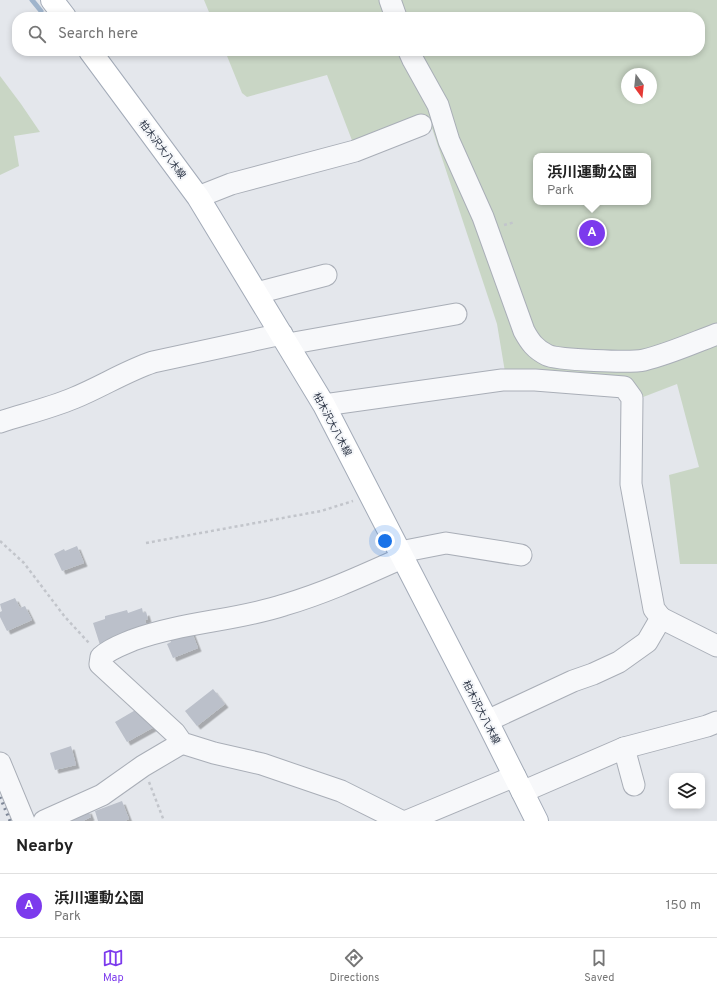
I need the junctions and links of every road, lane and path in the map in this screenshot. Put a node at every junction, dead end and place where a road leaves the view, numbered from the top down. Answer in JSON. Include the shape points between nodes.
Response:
{"nodes":[{"id":1,"x":52,"y":0,"type":"edge"},
{"id":2,"x":390,"y":0,"type":"edge"},
{"id":3,"x":61,"y":12,"type":"edge"},
{"id":4,"x":394,"y":12,"type":"edge"},
{"id":5,"x":94,"y":56,"type":"edge"},
{"id":6,"x":411,"y":56,"type":"edge"},
{"id":7,"x":421,"y":125,"type":"dead end"},
{"id":8,"x":198,"y":197,"type":"junction"},
{"id":9,"x":326,"y":275,"type":"dead end"},
{"id":10,"x":257,"y":293,"type":"junction"},
{"id":11,"x":456,"y":314,"type":"dead end"},
{"id":12,"x":717,"y":334,"type":"edge"},
{"id":13,"x":285,"y":339,"type":"junction"},
{"id":14,"x":324,"y":405,"type":"junction"},
{"id":15,"x":0,"y":422,"type":"edge"},
{"id":16,"x":371,"y":494,"type":"junction"},
{"id":17,"x":0,"y":541,"type":"edge"},
{"id":18,"x":146,"y":544,"type":"dead end"},
{"id":19,"x":401,"y":555,"type":"junction"},
{"id":20,"x":521,"y":555,"type":"dead end"},
{"id":21,"x":660,"y":618,"type":"junction"},
{"id":22,"x":717,"y":646,"type":"edge"},
{"id":23,"x":101,"y":657,"type":"junction"},
{"id":24,"x":487,"y":721,"type":"junction"},
{"id":25,"x":717,"y":722,"type":"edge"},
{"id":26,"x":182,"y":743,"type":"junction"},
{"id":27,"x":624,"y":748,"type":"junction"},
{"id":28,"x":0,"y":763,"type":"edge"},
{"id":29,"x":143,"y":766,"type":"junction"},
{"id":30,"x":518,"y":784,"type":"junction"},
{"id":31,"x":634,"y":785,"type":"dead end"},
{"id":32,"x":24,"y":821,"type":"edge"},
{"id":33,"x":44,"y":821,"type":"edge"},
{"id":34,"x":164,"y":821,"type":"edge"},
{"id":35,"x":401,"y":821,"type":"edge"},
{"id":36,"x":407,"y":821,"type":"edge"},
{"id":37,"x":537,"y":821,"type":"edge"}],
"edges":[{"from":1,"to":3,"type":"main road"},
{"from":2,"to":4,"type":"street"},
{"from":5,"to":8,"type":"main road","name":"柏木沢大八木線"},
{"from":6,"to":12,"type":"street","via":[[438,105],[449,141],[483,217],[531,344],[548,355],[576,359],[643,360]]},
{"from":7,"to":8,"type":"street","via":[[354,151],[231,184]]},
{"from":8,"to":10,"type":"main road","name":"柏木沢大八木線"},
{"from":9,"to":10,"type":"street"},
{"from":10,"to":13,"type":"main road","name":"柏木沢大八木線"},
{"from":11,"to":13,"type":"street"},
{"from":13,"to":14,"type":"main road","name":"柏木沢大八木線"},
{"from":13,"to":15,"type":"street","via":[[153,362],[135,368],[75,398]]},
{"from":14,"to":16,"type":"main road","name":"柏木沢大八木線"},
{"from":14,"to":21,"type":"street","via":[[502,380],[624,387],[632,398],[631,484],[654,609]]},
{"from":16,"to":18,"type":"path","via":[[321,512]]},
{"from":16,"to":19,"type":"main road","name":"柏木沢大八木線"},
{"from":17,"to":23,"type":"path","via":[[24,563],[65,617]]},
{"from":19,"to":20,"type":"street","via":[[446,544]]},
{"from":19,"to":23,"type":"street","via":[[336,587],[284,605],[154,633],[114,648]]},
{"from":19,"to":24,"type":"main road","name":"柏木沢大八木線"},
{"from":21,"to":22,"type":"street"},
{"from":21,"to":24,"type":"street","via":[[647,642],[619,662],[573,680]]},
{"from":23,"to":26,"type":"street","via":[[100,664],[175,733]]},
{"from":24,"to":30,"type":"main road","name":"柏木沢大八木線"},
{"from":25,"to":27,"type":"street"},
{"from":26,"to":29,"type":"street"},
{"from":26,"to":35,"type":"street","via":[[262,764],[341,791]]},
{"from":27,"to":30,"type":"street"},
{"from":27,"to":31,"type":"street"},
{"from":28,"to":32,"type":"street"},
{"from":29,"to":33,"type":"street","via":[[102,795]]},
{"from":29,"to":34,"type":"path"},
{"from":30,"to":36,"type":"street"},
{"from":30,"to":37,"type":"main road","name":"柏木沢大八木線"}]}
